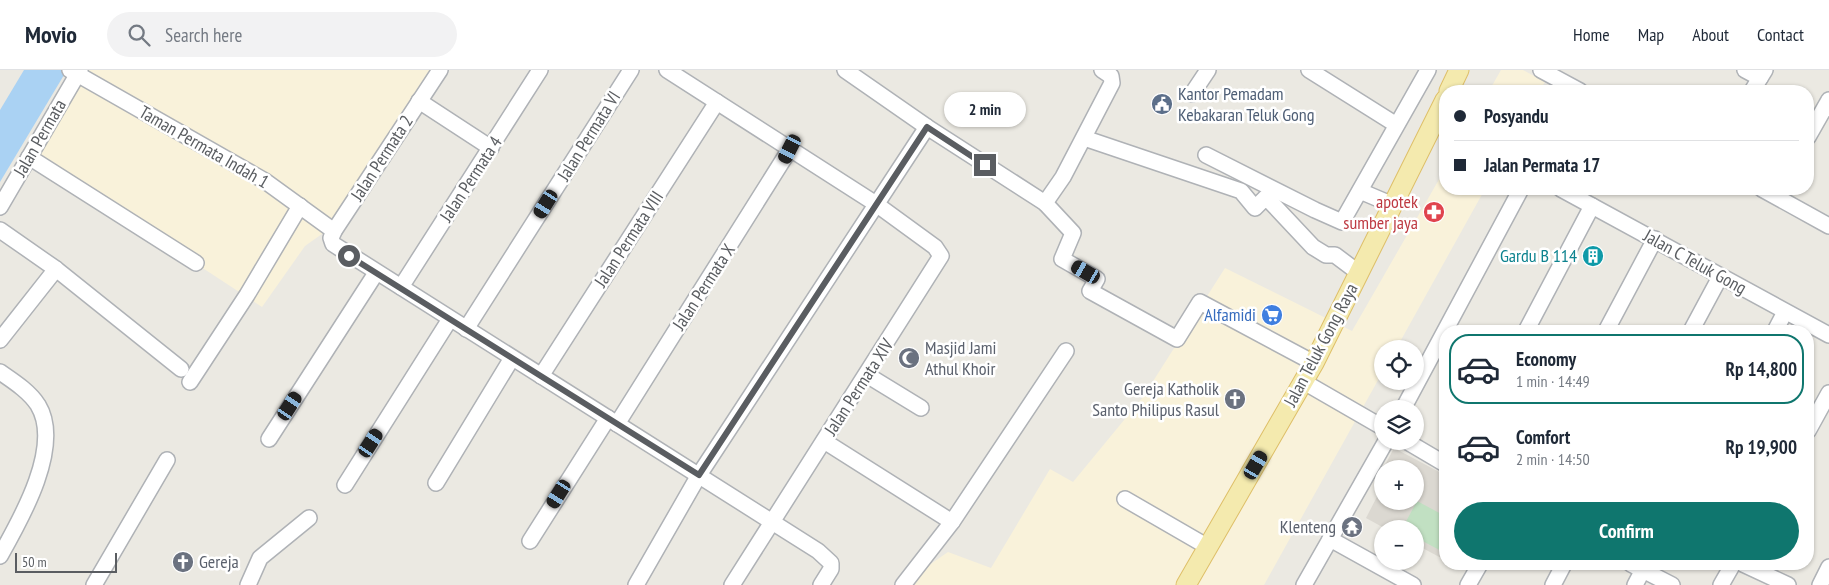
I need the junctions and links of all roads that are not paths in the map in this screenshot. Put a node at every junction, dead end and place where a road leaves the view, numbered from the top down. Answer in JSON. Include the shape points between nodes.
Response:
{"nodes":[{"id":1,"x":440,"y":70,"type":"edge"},
{"id":2,"x":540,"y":70,"type":"edge"},
{"id":3,"x":631,"y":70,"type":"edge"},
{"id":4,"x":666,"y":70,"type":"edge"},
{"id":5,"x":845,"y":70,"type":"edge"},
{"id":6,"x":1102,"y":70,"type":"edge"},
{"id":7,"x":1208,"y":70,"type":"edge"},
{"id":8,"x":1310,"y":70,"type":"edge"},
{"id":9,"x":1428,"y":70,"type":"edge"},
{"id":10,"x":1459,"y":70,"type":"edge"},
{"id":11,"x":1541,"y":70,"type":"edge"},
{"id":12,"x":1745,"y":70,"type":"edge"},
{"id":13,"x":75,"y":71,"type":"edge"},
{"id":14,"x":1759,"y":80,"type":"edge"},
{"id":15,"x":1452,"y":85,"type":"edge"},
{"id":16,"x":1569,"y":85,"type":"edge"},
{"id":17,"x":1192,"y":94,"type":"dead end"},
{"id":18,"x":1829,"y":100,"type":"edge"},
{"id":19,"x":419,"y":101,"type":"junction"},
{"id":20,"x":717,"y":102,"type":"junction"},
{"id":21,"x":1395,"y":124,"type":"junction"},
{"id":22,"x":1439,"y":124,"type":"edge"},
{"id":23,"x":1814,"y":126,"type":"edge"},
{"id":24,"x":927,"y":127,"type":"junction"},
{"id":25,"x":1084,"y":138,"type":"junction"},
{"id":26,"x":491,"y":148,"type":"junction"},
{"id":27,"x":790,"y":149,"type":"junction"},
{"id":28,"x":1206,"y":155,"type":"dead end"},
{"id":29,"x":29,"y":157,"type":"junction"},
{"id":30,"x":1360,"y":191,"type":"junction"},
{"id":31,"x":1518,"y":195,"type":"edge"},
{"id":32,"x":1572,"y":195,"type":"edge"},
{"id":33,"x":1778,"y":195,"type":"edge"},
{"id":34,"x":1045,"y":203,"type":"junction"},
{"id":35,"x":876,"y":204,"type":"junction"},
{"id":36,"x":1393,"y":205,"type":"junction"},
{"id":37,"x":300,"y":206,"type":"junction"},
{"id":38,"x":1592,"y":206,"type":"junction"},
{"id":39,"x":0,"y":207,"type":"edge"},
{"id":40,"x":1829,"y":226,"type":"edge"},
{"id":41,"x":0,"y":230,"type":"edge"},
{"id":42,"x":334,"y":230,"type":"junction"},
{"id":43,"x":1655,"y":238,"type":"junction"},
{"id":44,"x":196,"y":263,"type":"dead end"},
{"id":45,"x":56,"y":269,"type":"junction"},
{"id":46,"x":376,"y":272,"type":"junction"},
{"id":47,"x":1359,"y":273,"type":"junction"},
{"id":48,"x":1720,"y":277,"type":"junction"},
{"id":49,"x":401,"y":287,"type":"junction"},
{"id":50,"x":1785,"y":312,"type":"junction"},
{"id":51,"x":450,"y":319,"type":"junction"},
{"id":52,"x":1448,"y":325,"type":"edge"},
{"id":53,"x":1529,"y":325,"type":"edge"},
{"id":54,"x":1609,"y":325,"type":"edge"},
{"id":55,"x":1694,"y":325,"type":"edge"},
{"id":56,"x":1778,"y":325,"type":"edge"},
{"id":57,"x":1810,"y":325,"type":"edge"},
{"id":58,"x":1814,"y":327,"type":"edge"},
{"id":59,"x":466,"y":329,"type":"junction"},
{"id":60,"x":1829,"y":335,"type":"edge"},
{"id":61,"x":0,"y":340,"type":"edge"},
{"id":62,"x":1439,"y":342,"type":"edge"},
{"id":63,"x":1066,"y":351,"type":"dead end"},
{"id":64,"x":512,"y":358,"type":"junction"},
{"id":65,"x":1314,"y":363,"type":"junction"},
{"id":66,"x":181,"y":368,"type":"dead end"},
{"id":67,"x":0,"y":372,"type":"edge"},
{"id":68,"x":867,"y":375,"type":"junction"},
{"id":69,"x":540,"y":376,"type":"junction"},
{"id":70,"x":190,"y":382,"type":"dead end"},
{"id":71,"x":1304,"y":382,"type":"junction"},
{"id":72,"x":1829,"y":393,"type":"edge"},
{"id":73,"x":1408,"y":400,"type":"edge"},
{"id":74,"x":921,"y":408,"type":"dead end"},
{"id":75,"x":1814,"y":420,"type":"edge"},
{"id":76,"x":612,"y":421,"type":"junction"},
{"id":77,"x":1374,"y":423,"type":"edge"},
{"id":78,"x":268,"y":439,"type":"dead end"},
{"id":79,"x":824,"y":441,"type":"junction"},
{"id":80,"x":1381,"y":450,"type":"edge"},
{"id":81,"x":1421,"y":450,"type":"edge"},
{"id":82,"x":168,"y":460,"type":"dead end"},
{"id":83,"x":1439,"y":460,"type":"edge"},
{"id":84,"x":699,"y":475,"type":"junction"},
{"id":85,"x":436,"y":483,"type":"dead end"},
{"id":86,"x":345,"y":485,"type":"dead end"},
{"id":87,"x":1125,"y":499,"type":"dead end"},
{"id":88,"x":309,"y":518,"type":"dead end"},
{"id":89,"x":773,"y":521,"type":"junction"},
{"id":90,"x":952,"y":522,"type":"junction"},
{"id":91,"x":1330,"y":539,"type":"junction"},
{"id":92,"x":530,"y":540,"type":"dead end"},
{"id":93,"x":1208,"y":547,"type":"junction"},
{"id":94,"x":0,"y":556,"type":"edge"},
{"id":95,"x":1829,"y":567,"type":"edge"},
{"id":96,"x":1477,"y":570,"type":"edge"},
{"id":97,"x":1561,"y":570,"type":"edge"},
{"id":98,"x":1639,"y":570,"type":"edge"},
{"id":99,"x":1647,"y":570,"type":"edge"},
{"id":100,"x":1730,"y":570,"type":"edge"},
{"id":101,"x":1756,"y":570,"type":"edge"},
{"id":102,"x":1391,"y":580,"type":"edge"},
{"id":103,"x":94,"y":585,"type":"edge"},
{"id":104,"x":248,"y":585,"type":"edge"},
{"id":105,"x":636,"y":585,"type":"edge"},
{"id":106,"x":732,"y":585,"type":"edge"},
{"id":107,"x":821,"y":585,"type":"edge"},
{"id":108,"x":903,"y":585,"type":"edge"},
{"id":109,"x":1186,"y":585,"type":"edge"},
{"id":110,"x":1304,"y":585,"type":"edge"},
{"id":111,"x":1413,"y":585,"type":"edge"},
{"id":112,"x":1468,"y":585,"type":"edge"},
{"id":113,"x":1553,"y":585,"type":"edge"},
{"id":114,"x":1635,"y":585,"type":"edge"},
{"id":115,"x":1672,"y":585,"type":"edge"},
{"id":116,"x":1721,"y":585,"type":"edge"},
{"id":117,"x":1788,"y":585,"type":"edge"},
{"id":118,"x":1820,"y":585,"type":"edge"}],
"edges":[{"from":1,"to":19,"type":"street","name":"Jalan Permata 2"},
{"from":2,"to":26,"type":"street","name":"Jalan Permata 4"},
{"from":3,"to":59,"type":"street","name":"Jalan Permata VI"},
{"from":4,"to":20,"type":"street"},
{"from":5,"to":24,"type":"street"},
{"from":6,"to":25,"type":"street","via":[[1111,76],[1112,83]]},
{"from":7,"to":17,"type":"street"},
{"from":8,"to":21,"type":"street"},
{"from":9,"to":21,"type":"street"},
{"from":10,"to":15,"type":"main road"},
{"from":11,"to":16,"type":"street"},
{"from":12,"to":14,"type":"street"},
{"from":13,"to":29,"type":"street","name":"Jalan Permata"},
{"from":13,"to":37,"type":"street","name":"Taman Permata Indah 1","via":[[265,181]]},
{"from":18,"to":23,"type":"street"},
{"from":19,"to":26,"type":"street"},
{"from":19,"to":42,"type":"street","name":"Jalan Permata 2"},
{"from":20,"to":27,"type":"street"},
{"from":20,"to":69,"type":"street","name":"Jalan Permata VIII"},
{"from":21,"to":30,"type":"street"},
{"from":22,"to":36,"type":"main road","name":"Jalan Teluk Gong Raya"},
{"from":24,"to":34,"type":"street"},
{"from":24,"to":35,"type":"street"},
{"from":25,"to":34,"type":"street"},
{"from":25,"to":47,"type":"street","via":[[1241,191],[1255,208],[1266,197],[1313,247],[1326,255],[1335,255]]},
{"from":26,"to":49,"type":"street","name":"Jalan Permata 4"},
{"from":27,"to":35,"type":"street"},
{"from":27,"to":76,"type":"street","name":"Jalan Permata X"},
{"from":28,"to":30,"type":"street","via":[[1339,222],[1344,220]]},
{"from":29,"to":39,"type":"street","name":"Jalan Permata"},
{"from":29,"to":44,"type":"street"},
{"from":30,"to":36,"type":"street"},
{"from":31,"to":52,"type":"street"},
{"from":32,"to":38,"type":"street","name":"Jalan C Teluk Gong"},
{"from":33,"to":40,"type":"street"},
{"from":34,"to":65,"type":"street","via":[[1073,233],[1062,259],[1098,279],[1090,291],[1177,340],[1200,302]]},
{"from":35,"to":68,"type":"street","name":"Jalan Permata XIV","via":[[941,256]]},
{"from":35,"to":84,"type":"street"},
{"from":36,"to":47,"type":"main road","name":"Jalan Teluk Gong Raya"},
{"from":37,"to":42,"type":"street","name":"Taman Permata Indah 1"},
{"from":37,"to":70,"type":"street"},
{"from":38,"to":43,"type":"street","name":"Jalan C Teluk Gong"},
{"from":38,"to":53,"type":"street"},
{"from":41,"to":45,"type":"street"},
{"from":42,"to":46,"type":"street","via":[[331,238],[336,248]]},
{"from":43,"to":48,"type":"street","name":"Jalan C Teluk Gong"},
{"from":43,"to":54,"type":"street"},
{"from":45,"to":61,"type":"street"},
{"from":45,"to":66,"type":"street"},
{"from":46,"to":49,"type":"street"},
{"from":46,"to":78,"type":"street"},
{"from":47,"to":65,"type":"main road","name":"Jalan Teluk Gong Raya"},
{"from":48,"to":50,"type":"street","name":"Jalan C Teluk Gong"},
{"from":48,"to":55,"type":"street"},
{"from":49,"to":51,"type":"street"},
{"from":50,"to":56,"type":"street"},
{"from":50,"to":57,"type":"street","name":"Jalan C Teluk Gong"},
{"from":51,"to":59,"type":"street"},
{"from":51,"to":86,"type":"street"},
{"from":58,"to":60,"type":"street","name":"Jalan C Teluk Gong"},
{"from":59,"to":64,"type":"street"},
{"from":62,"to":73,"type":"street"},
{"from":63,"to":90,"type":"street"},
{"from":64,"to":69,"type":"street"},
{"from":64,"to":85,"type":"street"},
{"from":65,"to":71,"type":"main road","name":"Jalan Teluk Gong Raya"},
{"from":67,"to":94,"type":"street","via":[[37,403],[46,436],[37,480]]},
{"from":68,"to":74,"type":"street"},
{"from":68,"to":79,"type":"street","name":"Jalan Permata XIV"},
{"from":69,"to":76,"type":"street"},
{"from":71,"to":77,"type":"street"},
{"from":71,"to":93,"type":"main road","name":"Jalan Teluk Gong Raya"},
{"from":72,"to":75,"type":"street"},
{"from":76,"to":84,"type":"street"},
{"from":76,"to":92,"type":"street","name":"Jalan Permata X"},
{"from":79,"to":89,"type":"street","name":"Jalan Permata XIV"},
{"from":79,"to":90,"type":"street"},
{"from":80,"to":91,"type":"street"},
{"from":81,"to":83,"type":"street"},
{"from":82,"to":103,"type":"street"},
{"from":84,"to":89,"type":"street"},
{"from":84,"to":105,"type":"street"},
{"from":87,"to":93,"type":"street"},
{"from":88,"to":104,"type":"street","via":[[260,558]]},
{"from":89,"to":106,"type":"street","name":"Jalan Permata XIV"},
{"from":89,"to":107,"type":"street","via":[[827,557],[831,569]]},
{"from":90,"to":108,"type":"street"},
{"from":91,"to":102,"type":"street"},
{"from":91,"to":110,"type":"street"},
{"from":93,"to":109,"type":"main road","name":"Jalan Teluk Gong Raya"},
{"from":95,"to":118,"type":"street"},
{"from":96,"to":112,"type":"street"},
{"from":97,"to":113,"type":"street"},
{"from":98,"to":114,"type":"street"},
{"from":99,"to":115,"type":"street"},
{"from":100,"to":116,"type":"street"},
{"from":101,"to":117,"type":"street"},
{"from":102,"to":111,"type":"street"}]}
